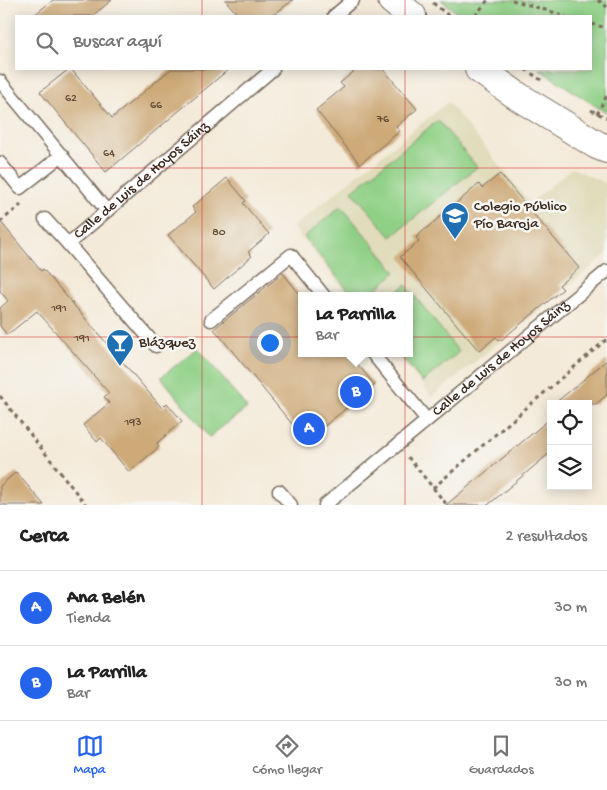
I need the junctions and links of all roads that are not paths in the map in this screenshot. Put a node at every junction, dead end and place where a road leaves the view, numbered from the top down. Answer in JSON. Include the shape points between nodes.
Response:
{"nodes":[{"id":1,"x":353,"y":0,"type":"edge"},
{"id":2,"x":392,"y":0,"type":"edge"},
{"id":3,"x":335,"y":15,"type":"edge"},
{"id":4,"x":411,"y":15,"type":"edge"},
{"id":5,"x":272,"y":70,"type":"edge"},
{"id":6,"x":481,"y":70,"type":"edge"},
{"id":7,"x":0,"y":81,"type":"edge"},
{"id":8,"x":607,"y":150,"type":"edge"},
{"id":9,"x":62,"y":155,"type":"junction"},
{"id":10,"x":0,"y":163,"type":"edge"},
{"id":11,"x":107,"y":210,"type":"junction"},
{"id":12,"x":45,"y":219,"type":"road end"},
{"id":13,"x":68,"y":244,"type":"junction"},
{"id":14,"x":607,"y":272,"type":"edge"},
{"id":15,"x":321,"y":292,"type":"edge"},
{"id":16,"x":211,"y":320,"type":"dead end"},
{"id":17,"x":156,"y":346,"type":"dead end"},
{"id":18,"x":375,"y":357,"type":"edge"},
{"id":19,"x":427,"y":420,"type":"junction"},
{"id":20,"x":279,"y":491,"type":"dead end"},
{"id":21,"x":291,"y":505,"type":"edge"},
{"id":22,"x":325,"y":505,"type":"edge"}],
"edges":[{"from":1,"to":3,"type":"lane"},
{"from":2,"to":4,"type":"street"},
{"from":5,"to":11,"type":"lane","name":"Calle de Luis de Hoyos Sáinz"},
{"from":6,"to":8,"type":"street","via":[[519,97]]},
{"from":7,"to":9,"type":"lane"},
{"from":9,"to":10,"type":"lane","via":[[20,188]]},
{"from":9,"to":11,"type":"lane"},
{"from":11,"to":13,"type":"lane","name":"Calle de Luis de Hoyos Sáinz"},
{"from":12,"to":13,"type":"lane"},
{"from":13,"to":17,"type":"lane","name":"Calle de Luis de Hoyos Sáinz"},
{"from":14,"to":19,"type":"lane","name":"Calle de Luis de Hoyos Sáinz"},
{"from":15,"to":16,"type":"lane","via":[[290,255]]},
{"from":18,"to":19,"type":"lane"},
{"from":19,"to":22,"type":"lane","name":"Calle de Luis de Hoyos Sáinz"},
{"from":20,"to":21,"type":"lane"}]}
